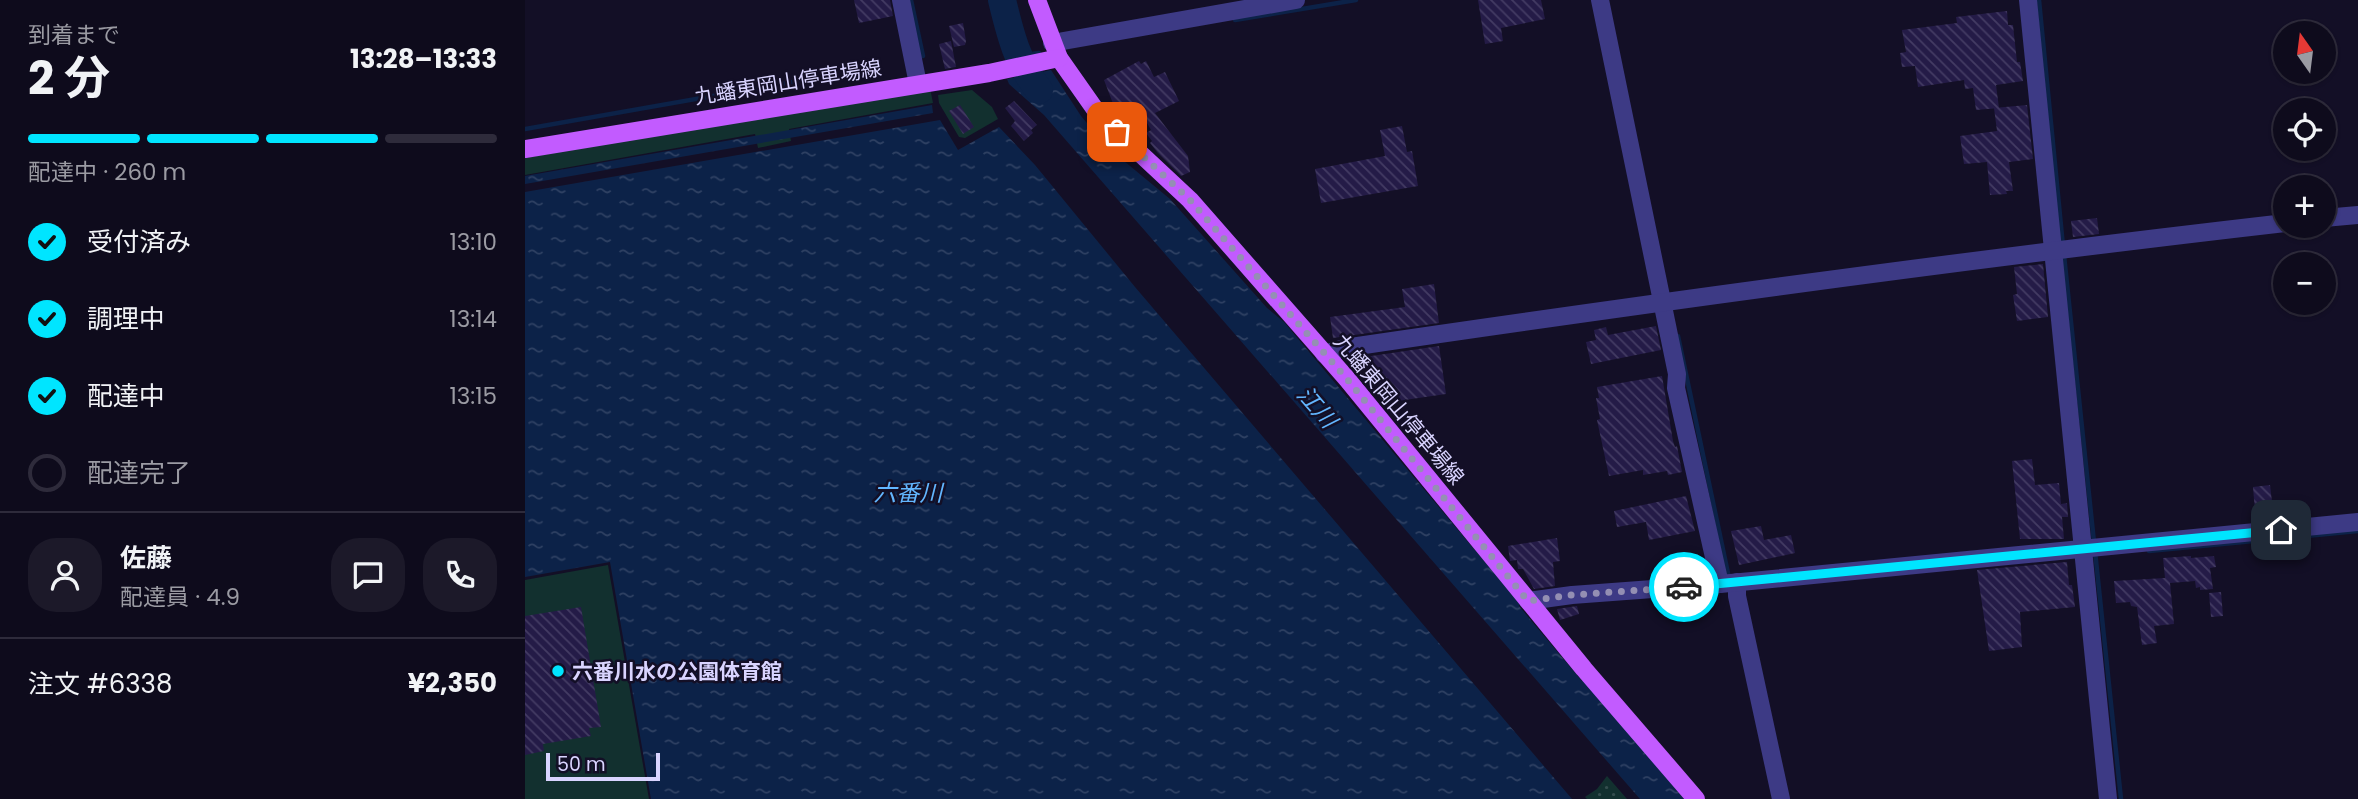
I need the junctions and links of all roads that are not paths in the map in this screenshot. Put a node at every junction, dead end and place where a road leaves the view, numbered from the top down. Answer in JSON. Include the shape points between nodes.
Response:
{"nodes":[{"id":1,"x":901,"y":0,"type":"edge"},
{"id":2,"x":1037,"y":0,"type":"edge"},
{"id":3,"x":1296,"y":0,"type":"edge"},
{"id":4,"x":1600,"y":0,"type":"edge"},
{"id":5,"x":2028,"y":0,"type":"edge"},
{"id":6,"x":1052,"y":54,"type":"junction"},
{"id":7,"x":918,"y":84,"type":"junction"},
{"id":8,"x":525,"y":149,"type":"edge"},
{"id":9,"x":2358,"y":215,"type":"edge"},
{"id":10,"x":2336,"y":217,"type":"edge"},
{"id":11,"x":2273,"y":224,"type":"edge"},
{"id":12,"x":2061,"y":248,"type":"junction"},
{"id":13,"x":1668,"y":302,"type":"junction"},
{"id":14,"x":1324,"y":354,"type":"junction"},
{"id":15,"x":2358,"y":522,"type":"edge"},
{"id":16,"x":2090,"y":548,"type":"junction"},
{"id":17,"x":1729,"y":583,"type":"junction"},
{"id":18,"x":1528,"y":601,"type":"junction"},
{"id":19,"x":1696,"y":799,"type":"edge"},
{"id":20,"x":1781,"y":799,"type":"edge"},
{"id":21,"x":2108,"y":799,"type":"edge"}],
"edges":[{"from":1,"to":7,"type":"street"},
{"from":2,"to":6,"type":"main road","name":"九蟠東岡山停車場線"},
{"from":3,"to":6,"type":"street"},
{"from":4,"to":13,"type":"street"},
{"from":5,"to":12,"type":"street"},
{"from":6,"to":7,"type":"main road","name":"九蟠東岡山停車場線","via":[[1002,71]]},
{"from":6,"to":14,"type":"main road","name":"九蟠東岡山停車場線","via":[[1099,115],[1190,200]]},
{"from":7,"to":8,"type":"main road","name":"九蟠東岡山停車場線"},
{"from":9,"to":10,"type":"street"},
{"from":11,"to":12,"type":"street"},
{"from":12,"to":13,"type":"street"},
{"from":12,"to":16,"type":"street"},
{"from":13,"to":14,"type":"street"},
{"from":13,"to":17,"type":"street","via":[[1677,388]]},
{"from":14,"to":18,"type":"main road","name":"九蟠東岡山停車場線"},
{"from":15,"to":16,"type":"street"},
{"from":16,"to":17,"type":"street"},
{"from":16,"to":21,"type":"street"},
{"from":17,"to":18,"type":"street"},
{"from":17,"to":20,"type":"street","via":[[1738,596]]},
{"from":18,"to":19,"type":"main road","name":"九蟠東岡山停車場線"}]}
